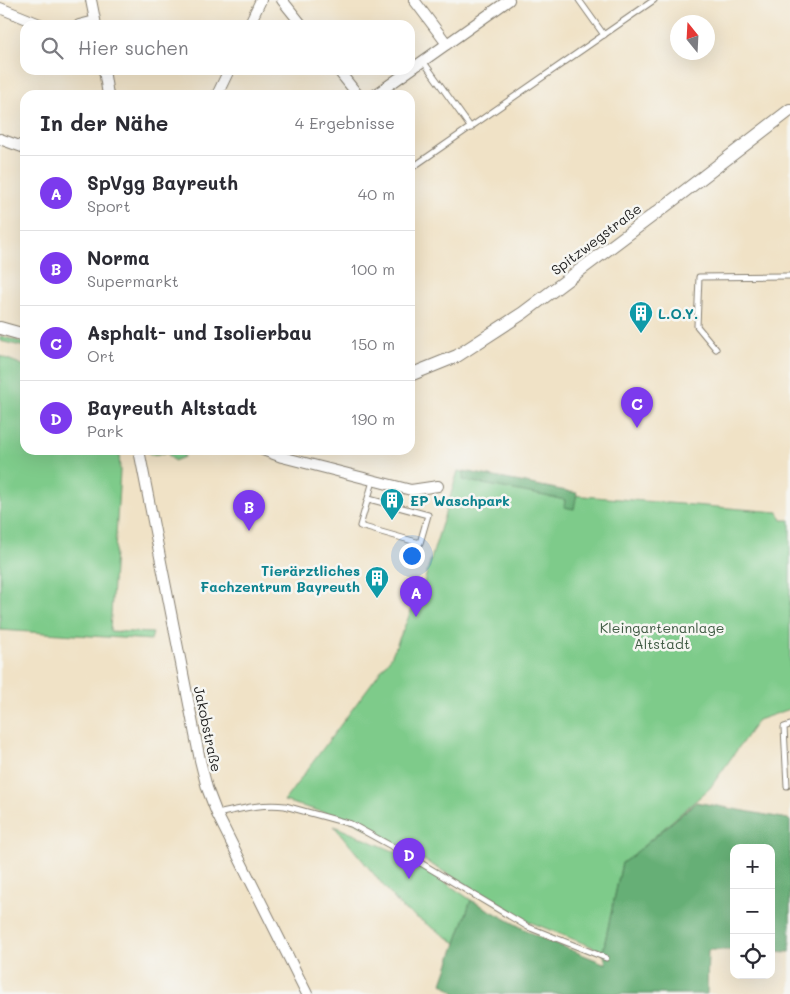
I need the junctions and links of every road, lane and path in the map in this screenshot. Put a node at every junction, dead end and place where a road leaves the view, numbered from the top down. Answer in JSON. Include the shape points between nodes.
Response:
{"nodes":[{"id":1,"x":91,"y":0,"type":"edge"},
{"id":2,"x":261,"y":0,"type":"edge"},
{"id":3,"x":282,"y":0,"type":"edge"},
{"id":4,"x":414,"y":0,"type":"edge"},
{"id":5,"x":509,"y":0,"type":"edge"},
{"id":6,"x":579,"y":0,"type":"edge"},
{"id":7,"x":654,"y":0,"type":"edge"},
{"id":8,"x":0,"y":8,"type":"edge"},
{"id":9,"x":30,"y":20,"type":"edge"},
{"id":10,"x":95,"y":20,"type":"edge"},
{"id":11,"x":251,"y":20,"type":"edge"},
{"id":12,"x":298,"y":20,"type":"edge"},
{"id":13,"x":604,"y":35,"type":"junction"},
{"id":14,"x":447,"y":44,"type":"junction"},
{"id":15,"x":423,"y":61,"type":"junction"},
{"id":16,"x":415,"y":67,"type":"edge"},
{"id":17,"x":105,"y":75,"type":"edge"},
{"id":18,"x":226,"y":75,"type":"edge"},
{"id":19,"x":342,"y":75,"type":"edge"},
{"id":20,"x":403,"y":75,"type":"edge"},
{"id":21,"x":107,"y":90,"type":"edge"},
{"id":22,"x":219,"y":90,"type":"edge"},
{"id":23,"x":354,"y":90,"type":"edge"},
{"id":24,"x":382,"y":90,"type":"edge"},
{"id":25,"x":790,"y":110,"type":"edge"},
{"id":26,"x":471,"y":128,"type":"junction"},
{"id":27,"x":0,"y":139,"type":"edge"},
{"id":28,"x":20,"y":146,"type":"edge"},
{"id":29,"x":415,"y":167,"type":"edge"},
{"id":30,"x":790,"y":276,"type":"edge"},
{"id":31,"x":0,"y":328,"type":"edge"},
{"id":32,"x":20,"y":334,"type":"edge"},
{"id":33,"x":716,"y":350,"type":"dead end"},
{"id":34,"x":415,"y":374,"type":"edge"},
{"id":35,"x":140,"y":455,"type":"edge"},
{"id":36,"x":277,"y":455,"type":"edge"},
{"id":37,"x":373,"y":480,"type":"junction"},
{"id":38,"x":438,"y":486,"type":"dead end"},
{"id":39,"x":369,"y":499,"type":"junction"},
{"id":40,"x":790,"y":725,"type":"edge"},
{"id":41,"x":787,"y":786,"type":"dead end"},
{"id":42,"x":217,"y":814,"type":"junction"},
{"id":43,"x":606,"y":958,"type":"dead end"},
{"id":44,"x":307,"y":994,"type":"edge"}],
"edges":[{"from":1,"to":10,"type":"street"},
{"from":2,"to":11,"type":"street"},
{"from":3,"to":12,"type":"street"},
{"from":4,"to":14,"type":"street"},
{"from":5,"to":14,"type":"street"},
{"from":6,"to":13,"type":"lane"},
{"from":7,"to":13,"type":"lane"},
{"from":8,"to":9,"type":"street"},
{"from":13,"to":26,"type":"lane"},
{"from":14,"to":15,"type":"street"},
{"from":15,"to":16,"type":"street"},
{"from":15,"to":26,"type":"lane"},
{"from":17,"to":21,"type":"street"},
{"from":18,"to":22,"type":"street"},
{"from":19,"to":23,"type":"street"},
{"from":20,"to":24,"type":"street"},
{"from":25,"to":34,"type":"street","name":"Spitzwegstraße","via":[[523,313],[457,356]]},
{"from":26,"to":29,"type":"lane"},
{"from":27,"to":28,"type":"street"},
{"from":30,"to":33,"type":"lane","via":[[699,277],[697,326]]},
{"from":31,"to":32,"type":"street"},
{"from":35,"to":42,"type":"street","name":"Jakobstraße","via":[[200,760]]},
{"from":36,"to":37,"type":"street"},
{"from":37,"to":38,"type":"street","via":[[412,490]]},
{"from":37,"to":39,"type":"lane"},
{"from":39,"to":39,"type":"lane","via":[[428,515],[420,543],[360,526]]},
{"from":40,"to":41,"type":"lane","via":[[784,727]]},
{"from":42,"to":43,"type":"lane","via":[[267,804],[350,824],[528,927]]},
{"from":42,"to":44,"type":"street","name":"Jakobstraße"}]}
